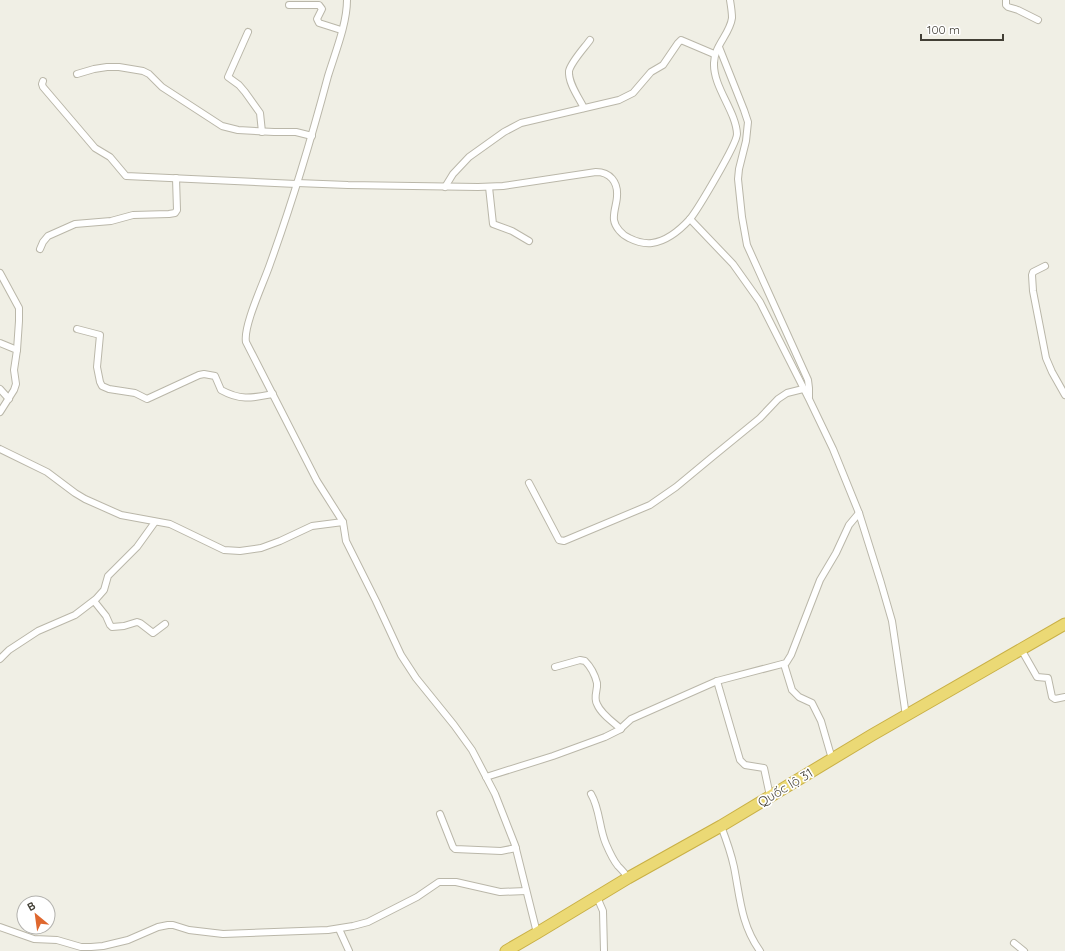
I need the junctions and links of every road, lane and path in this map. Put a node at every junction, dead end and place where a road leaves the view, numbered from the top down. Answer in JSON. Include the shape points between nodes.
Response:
{"nodes":[{"id":1,"x":346,"y":0,"type":"edge"},
{"id":2,"x":730,"y":0,"type":"edge"},
{"id":3,"x":1006,"y":0,"type":"edge"},
{"id":4,"x":289,"y":5,"type":"dead end"},
{"id":5,"x":1038,"y":20,"type":"dead end"},
{"id":6,"x":341,"y":30,"type":"junction"},
{"id":7,"x":248,"y":32,"type":"dead end"},
{"id":8,"x":590,"y":40,"type":"dead end"},
{"id":9,"x":719,"y":47,"type":"junction"},
{"id":10,"x":714,"y":54,"type":"junction"},
{"id":11,"x":78,"y":74,"type":"dead end"},
{"id":12,"x":43,"y":80,"type":"dead end"},
{"id":13,"x":584,"y":108,"type":"junction"},
{"id":14,"x":262,"y":132,"type":"junction"},
{"id":15,"x":312,"y":136,"type":"junction"},
{"id":16,"x":176,"y":178,"type":"junction"},
{"id":17,"x":296,"y":184,"type":"junction"},
{"id":18,"x":445,"y":187,"type":"junction"},
{"id":19,"x":489,"y":187,"type":"junction"},
{"id":20,"x":690,"y":219,"type":"junction"},
{"id":21,"x":529,"y":241,"type":"dead end"},
{"id":22,"x":40,"y":249,"type":"dead end"},
{"id":23,"x":1045,"y":266,"type":"dead end"},
{"id":24,"x":0,"y":273,"type":"edge"},
{"id":25,"x":77,"y":329,"type":"dead end"},
{"id":26,"x":0,"y":343,"type":"edge"},
{"id":27,"x":17,"y":350,"type":"junction"},
{"id":28,"x":0,"y":389,"type":"edge"},
{"id":29,"x":804,"y":389,"type":"junction"},
{"id":30,"x":273,"y":394,"type":"junction"},
{"id":31,"x":1065,"y":395,"type":"edge"},
{"id":32,"x":9,"y":399,"type":"junction"},
{"id":33,"x":809,"y":399,"type":"junction"},
{"id":34,"x":0,"y":412,"type":"edge"},
{"id":35,"x":0,"y":449,"type":"edge"},
{"id":36,"x":530,"y":483,"type":"dead end"},
{"id":37,"x":859,"y":513,"type":"junction"},
{"id":38,"x":155,"y":522,"type":"junction"},
{"id":39,"x":343,"y":522,"type":"junction"},
{"id":40,"x":94,"y":602,"type":"junction"},
{"id":41,"x":165,"y":624,"type":"dead end"},
{"id":42,"x":1065,"y":624,"type":"edge"},
{"id":43,"x":1021,"y":649,"type":"junction"},
{"id":44,"x":0,"y":659,"type":"edge"},
{"id":45,"x":784,"y":664,"type":"junction"},
{"id":46,"x":555,"y":667,"type":"dead end"},
{"id":47,"x":717,"y":681,"type":"junction"},
{"id":48,"x":1065,"y":697,"type":"edge"},
{"id":49,"x":906,"y":716,"type":"junction"},
{"id":50,"x":620,"y":729,"type":"junction"},
{"id":51,"x":832,"y":759,"type":"junction"},
{"id":52,"x":486,"y":776,"type":"junction"},
{"id":53,"x":591,"y":794,"type":"dead end"},
{"id":54,"x":770,"y":796,"type":"junction"},
{"id":55,"x":440,"y":814,"type":"dead end"},
{"id":56,"x":721,"y":826,"type":"junction"},
{"id":57,"x":516,"y":848,"type":"junction"},
{"id":58,"x":628,"y":878,"type":"junction"},
{"id":59,"x":526,"y":891,"type":"junction"},
{"id":60,"x":597,"y":897,"type":"junction"},
{"id":61,"x":0,"y":927,"type":"edge"},
{"id":62,"x":339,"y":929,"type":"junction"},
{"id":63,"x":537,"y":933,"type":"junction"},
{"id":64,"x":1014,"y":943,"type":"dead end"},
{"id":65,"x":349,"y":951,"type":"edge"},
{"id":66,"x":506,"y":951,"type":"edge"},
{"id":67,"x":604,"y":951,"type":"edge"},
{"id":68,"x":760,"y":951,"type":"edge"},
{"id":69,"x":1024,"y":951,"type":"edge"}],
"edges":[{"from":1,"to":6,"type":"street"},
{"from":2,"to":9,"type":"street","via":[[731,24]]},
{"from":3,"to":5,"type":"street","via":[[1008,7]]},
{"from":4,"to":6,"type":"street","via":[[319,5],[322,9],[317,19],[319,23]]},
{"from":6,"to":15,"type":"street"},
{"from":7,"to":14,"type":"street","via":[[228,77],[239,85],[260,112]]},
{"from":8,"to":13,"type":"street","via":[[569,72]]},
{"from":9,"to":10,"type":"street"},
{"from":9,"to":33,"type":"street","via":[[748,122],[738,179],[747,246],[808,380]]},
{"from":10,"to":13,"type":"street","via":[[681,40],[664,63],[651,72],[633,93],[619,100]]},
{"from":10,"to":20,"type":"street","via":[[714,72],[737,133],[731,150]]},
{"from":11,"to":14,"type":"street","via":[[107,67],[147,72],[162,87],[222,126]]},
{"from":12,"to":16,"type":"street","via":[[43,87],[82,134],[98,150],[110,157],[126,176]]},
{"from":13,"to":18,"type":"street","via":[[527,121],[504,132],[468,157]]},
{"from":14,"to":15,"type":"street"},
{"from":15,"to":17,"type":"street"},
{"from":16,"to":17,"type":"street"},
{"from":16,"to":22,"type":"street","via":[[175,213],[133,215],[111,221],[75,224],[48,236]]},
{"from":17,"to":18,"type":"street"},
{"from":17,"to":30,"type":"street","via":[[246,332],[246,342]]},
{"from":18,"to":19,"type":"street"},
{"from":19,"to":20,"type":"street","via":[[603,172],[612,177],[615,185],[617,196],[614,220],[626,237],[644,243],[658,242],[672,235]]},
{"from":19,"to":21,"type":"street","via":[[493,224]]},
{"from":20,"to":29,"type":"street","via":[[733,264],[760,302]]},
{"from":23,"to":31,"type":"street","via":[[1033,272],[1033,291],[1046,358]]},
{"from":24,"to":27,"type":"street","via":[[19,308]]},
{"from":25,"to":30,"type":"street","via":[[100,335],[97,367],[100,382],[106,389],[135,393],[147,399],[204,374],[215,376],[221,390],[240,398]]},
{"from":26,"to":27,"type":"street"},
{"from":27,"to":32,"type":"street","via":[[14,370],[16,384]]},
{"from":28,"to":32,"type":"street"},
{"from":29,"to":33,"type":"street"},
{"from":29,"to":36,"type":"street","via":[[783,396],[748,428],[650,505],[564,541],[559,540]]},
{"from":30,"to":39,"type":"street","via":[[317,481]]},
{"from":32,"to":34,"type":"street"},
{"from":33,"to":37,"type":"street"},
{"from":35,"to":38,"type":"street","via":[[46,472],[85,499],[121,515]]},
{"from":37,"to":45,"type":"street","via":[[849,525],[820,580],[789,660]]},
{"from":37,"to":49,"type":"street","via":[[892,621]]},
{"from":38,"to":39,"type":"street","via":[[176,526],[224,550],[240,551],[271,545],[312,526]]},
{"from":38,"to":40,"type":"street","via":[[137,547],[110,574],[103,592]]},
{"from":39,"to":52,"type":"street","via":[[346,541],[402,654],[416,678],[468,744]]},
{"from":40,"to":41,"type":"street","via":[[112,626],[137,622],[153,633]]},
{"from":40,"to":44,"type":"street","via":[[75,615],[38,631]]},
{"from":42,"to":43,"type":"highway","name":"Quốc lộ 31"},
{"from":43,"to":48,"type":"street","via":[[1036,677],[1048,678],[1052,697]]},
{"from":43,"to":49,"type":"highway","name":"Quốc lộ 31"},
{"from":45,"to":47,"type":"street"},
{"from":45,"to":51,"type":"street","via":[[792,690],[812,703],[821,721]]},
{"from":46,"to":50,"type":"street","via":[[585,661],[597,684],[597,705]]},
{"from":47,"to":50,"type":"street","via":[[631,719]]},
{"from":47,"to":54,"type":"street","via":[[740,760],[745,765],[764,768]]},
{"from":49,"to":51,"type":"highway","name":"Quốc lộ 31"},
{"from":50,"to":52,"type":"street","via":[[586,745]]},
{"from":51,"to":54,"type":"highway","name":"Quốc lộ 31"},
{"from":52,"to":57,"type":"street"},
{"from":53,"to":58,"type":"street","via":[[598,810],[606,844]]},
{"from":54,"to":56,"type":"highway","name":"Quốc lộ 31"},
{"from":55,"to":57,"type":"street","via":[[456,849]]},
{"from":56,"to":58,"type":"highway","name":"Quốc lộ 31"},
{"from":56,"to":68,"type":"street","via":[[734,866],[742,914]]},
{"from":57,"to":59,"type":"street"},
{"from":58,"to":60,"type":"highway","name":"Quốc lộ 31"},
{"from":59,"to":62,"type":"street","via":[[500,892],[456,882],[439,882],[417,897],[368,922]]},
{"from":59,"to":63,"type":"street"},
{"from":60,"to":63,"type":"highway","name":"Quốc lộ 31"},
{"from":60,"to":67,"type":"street","via":[[603,911]]},
{"from":61,"to":62,"type":"street","via":[[34,939],[57,940],[81,947],[103,946],[128,940],[168,925],[223,934]]},
{"from":62,"to":65,"type":"street"},
{"from":63,"to":66,"type":"highway","name":"Quốc lộ 31"},
{"from":64,"to":69,"type":"street"}]}
